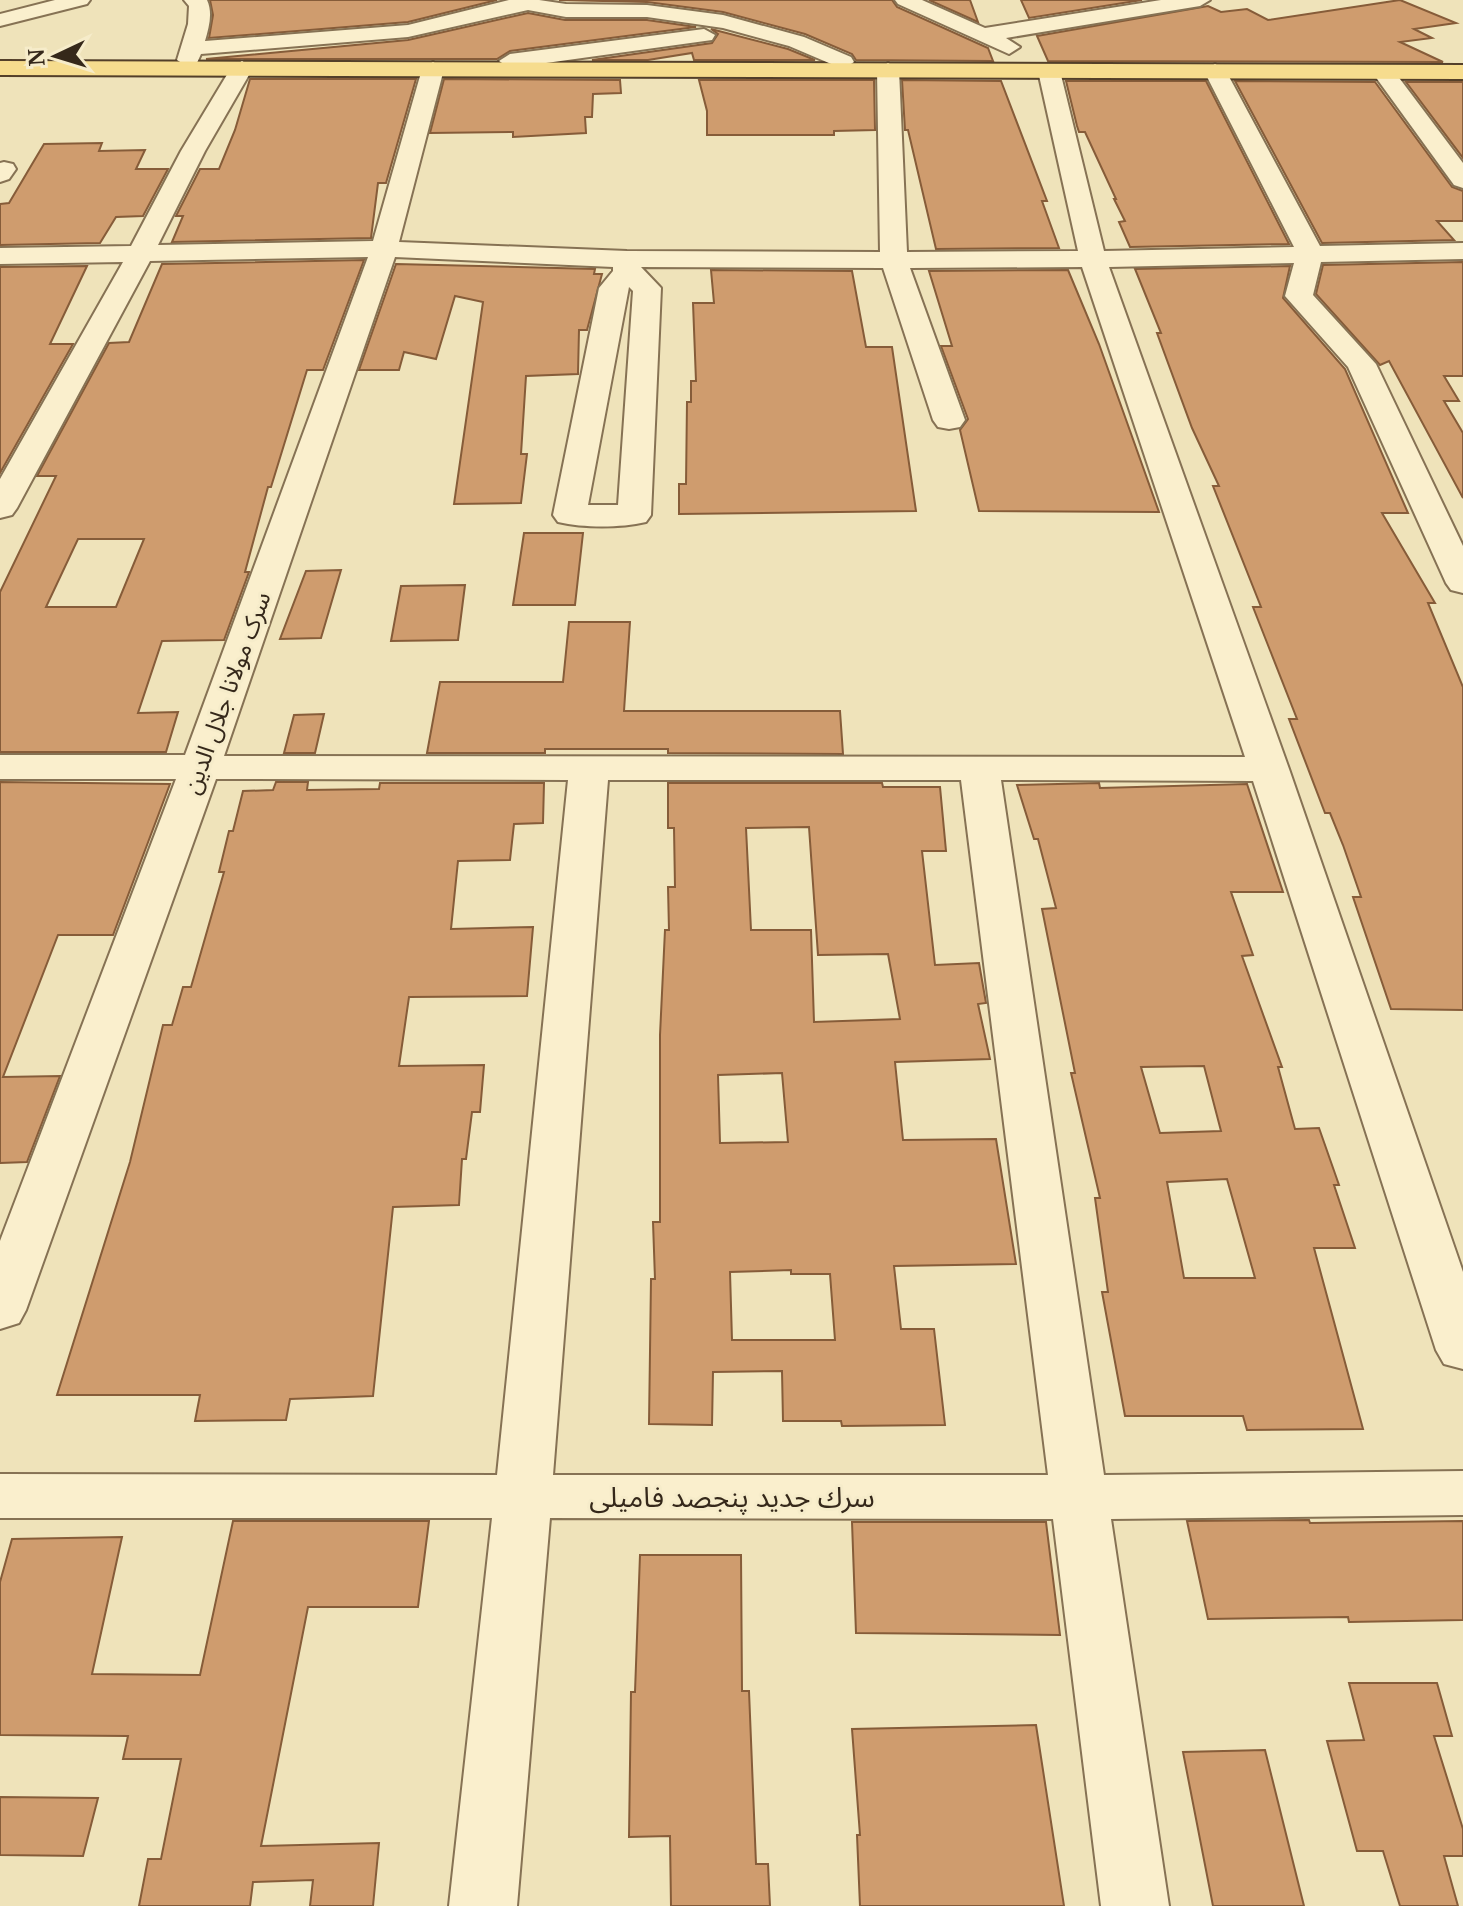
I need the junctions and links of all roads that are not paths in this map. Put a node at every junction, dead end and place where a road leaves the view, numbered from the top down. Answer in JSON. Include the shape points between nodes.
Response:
{"nodes":[{"id":1,"x":80,"y":0,"type":"edge"},
{"id":2,"x":194,"y":0,"type":"edge"},
{"id":3,"x":733,"y":0,"type":"edge"},
{"id":4,"x":905,"y":0,"type":"edge"},
{"id":5,"x":1200,"y":0,"type":"edge"},
{"id":6,"x":523,"y":2,"type":"edge"},
{"id":7,"x":966,"y":2,"type":"dead end"},
{"id":8,"x":927,"y":8,"type":"junction"},
{"id":9,"x":646,"y":11,"type":"junction"},
{"id":10,"x":0,"y":20,"type":"edge"},
{"id":11,"x":754,"y":28,"type":"junction"},
{"id":12,"x":983,"y":35,"type":"junction"},
{"id":13,"x":191,"y":54,"type":"junction"},
{"id":14,"x":0,"y":59,"type":"edge"},
{"id":15,"x":510,"y":61,"type":"junction"},
{"id":16,"x":843,"y":62,"type":"junction"},
{"id":17,"x":1463,"y":64,"type":"edge"},
{"id":18,"x":482,"y":65,"type":"junction"},
{"id":19,"x":535,"y":65,"type":"junction"},
{"id":20,"x":1044,"y":66,"type":"junction"},
{"id":21,"x":0,"y":68,"type":"edge"},
{"id":22,"x":242,"y":68,"type":"junction"},
{"id":23,"x":433,"y":69,"type":"junction"},
{"id":24,"x":888,"y":70,"type":"junction"},
{"id":25,"x":1215,"y":71,"type":"junction"},
{"id":26,"x":1383,"y":72,"type":"junction"},
{"id":27,"x":1463,"y":72,"type":"edge"},
{"id":28,"x":1463,"y":180,"type":"edge"},
{"id":29,"x":384,"y":249,"type":"junction"},
{"id":30,"x":1463,"y":251,"type":"edge"},
{"id":31,"x":1310,"y":252,"type":"junction"},
{"id":32,"x":141,"y":253,"type":"junction"},
{"id":33,"x":0,"y":256,"type":"edge"},
{"id":34,"x":1093,"y":259,"type":"junction"},
{"id":35,"x":894,"y":260,"type":"junction"},
{"id":36,"x":627,"y":266,"type":"junction"},
{"id":37,"x":949,"y":420,"type":"dead end"},
{"id":38,"x":0,"y":508,"type":"edge"},
{"id":39,"x":1463,"y":583,"type":"edge"},
{"id":40,"x":0,"y":767,"type":"edge"},
{"id":41,"x":979,"y":767,"type":"junction"},
{"id":42,"x":200,"y":769,"type":"junction"},
{"id":43,"x":589,"y":769,"type":"junction"},
{"id":44,"x":1269,"y":769,"type":"junction"},
{"id":45,"x":0,"y":1310,"type":"edge"},
{"id":46,"x":1463,"y":1350,"type":"edge"},
{"id":47,"x":1463,"y":1493,"type":"edge"},
{"id":48,"x":0,"y":1496,"type":"edge"},
{"id":49,"x":523,"y":1497,"type":"junction"},
{"id":50,"x":1079,"y":1497,"type":"junction"},
{"id":51,"x":483,"y":1906,"type":"edge"},
{"id":52,"x":1135,"y":1906,"type":"edge"}],
"edges":[{"from":1,"to":10,"type":"street"},
{"from":2,"to":13,"type":"street","via":[[199,3],[199,24]]},
{"from":3,"to":9,"type":"street"},
{"from":4,"to":8,"type":"street"},
{"from":5,"to":12,"type":"street"},
{"from":6,"to":9,"type":"street","via":[[563,10]]},
{"from":6,"to":13,"type":"street","via":[[408,31]]},
{"from":7,"to":8,"type":"street"},
{"from":8,"to":12,"type":"street"},
{"from":9,"to":11,"type":"street"},
{"from":11,"to":15,"type":"street"},
{"from":11,"to":16,"type":"street","via":[[787,36]]},
{"from":12,"to":20,"type":"street"},
{"from":13,"to":14,"type":"main road"},
{"from":13,"to":18,"type":"main road"},
{"from":15,"to":18,"type":"main road"},
{"from":15,"to":19,"type":"main road"},
{"from":16,"to":19,"type":"main road"},
{"from":16,"to":20,"type":"main road"},
{"from":17,"to":20,"type":"main road"},
{"from":18,"to":19,"type":"main road"},
{"from":18,"to":23,"type":"main road"},
{"from":19,"to":24,"type":"main road"},
{"from":20,"to":24,"type":"main road"},
{"from":20,"to":25,"type":"main road"},
{"from":20,"to":34,"type":"street"},
{"from":21,"to":22,"type":"main road"},
{"from":22,"to":23,"type":"main road"},
{"from":22,"to":32,"type":"street"},
{"from":23,"to":29,"type":"street","name":"سرک مولانا جلال الدین"},
{"from":24,"to":35,"type":"street"},
{"from":25,"to":26,"type":"main road"},
{"from":25,"to":31,"type":"street"},
{"from":26,"to":27,"type":"main road"},
{"from":26,"to":28,"type":"street"},
{"from":29,"to":32,"type":"street"},
{"from":29,"to":36,"type":"street"},
{"from":29,"to":42,"type":"street","name":"سرک مولانا جلال الدین"},
{"from":30,"to":31,"type":"street"},
{"from":31,"to":34,"type":"street"},
{"from":31,"to":39,"type":"street","via":[[1299,296],[1361,364]]},
{"from":32,"to":33,"type":"street"},
{"from":32,"to":38,"type":"street"},
{"from":34,"to":35,"type":"street"},
{"from":34,"to":44,"type":"street"},
{"from":35,"to":36,"type":"street"},
{"from":35,"to":37,"type":"street"},
{"from":36,"to":36,"type":"street","via":[[647,288],[634,515],[570,515],[613,288]]},
{"from":40,"to":42,"type":"street"},
{"from":41,"to":43,"type":"street"},
{"from":41,"to":44,"type":"street"},
{"from":41,"to":50,"type":"street"},
{"from":42,"to":43,"type":"street"},
{"from":42,"to":45,"type":"street","name":"سرک مولانا جلال الدین"},
{"from":43,"to":49,"type":"street"},
{"from":44,"to":46,"type":"street"},
{"from":47,"to":50,"type":"street","name":"سرك جدید پنجصد فامیلی"},
{"from":48,"to":49,"type":"street","name":"سرك جدید پنجصد فامیلی"},
{"from":49,"to":50,"type":"street","name":"سرك جدید پنجصد فامیلی"},
{"from":49,"to":51,"type":"street"},
{"from":50,"to":52,"type":"street"}]}
